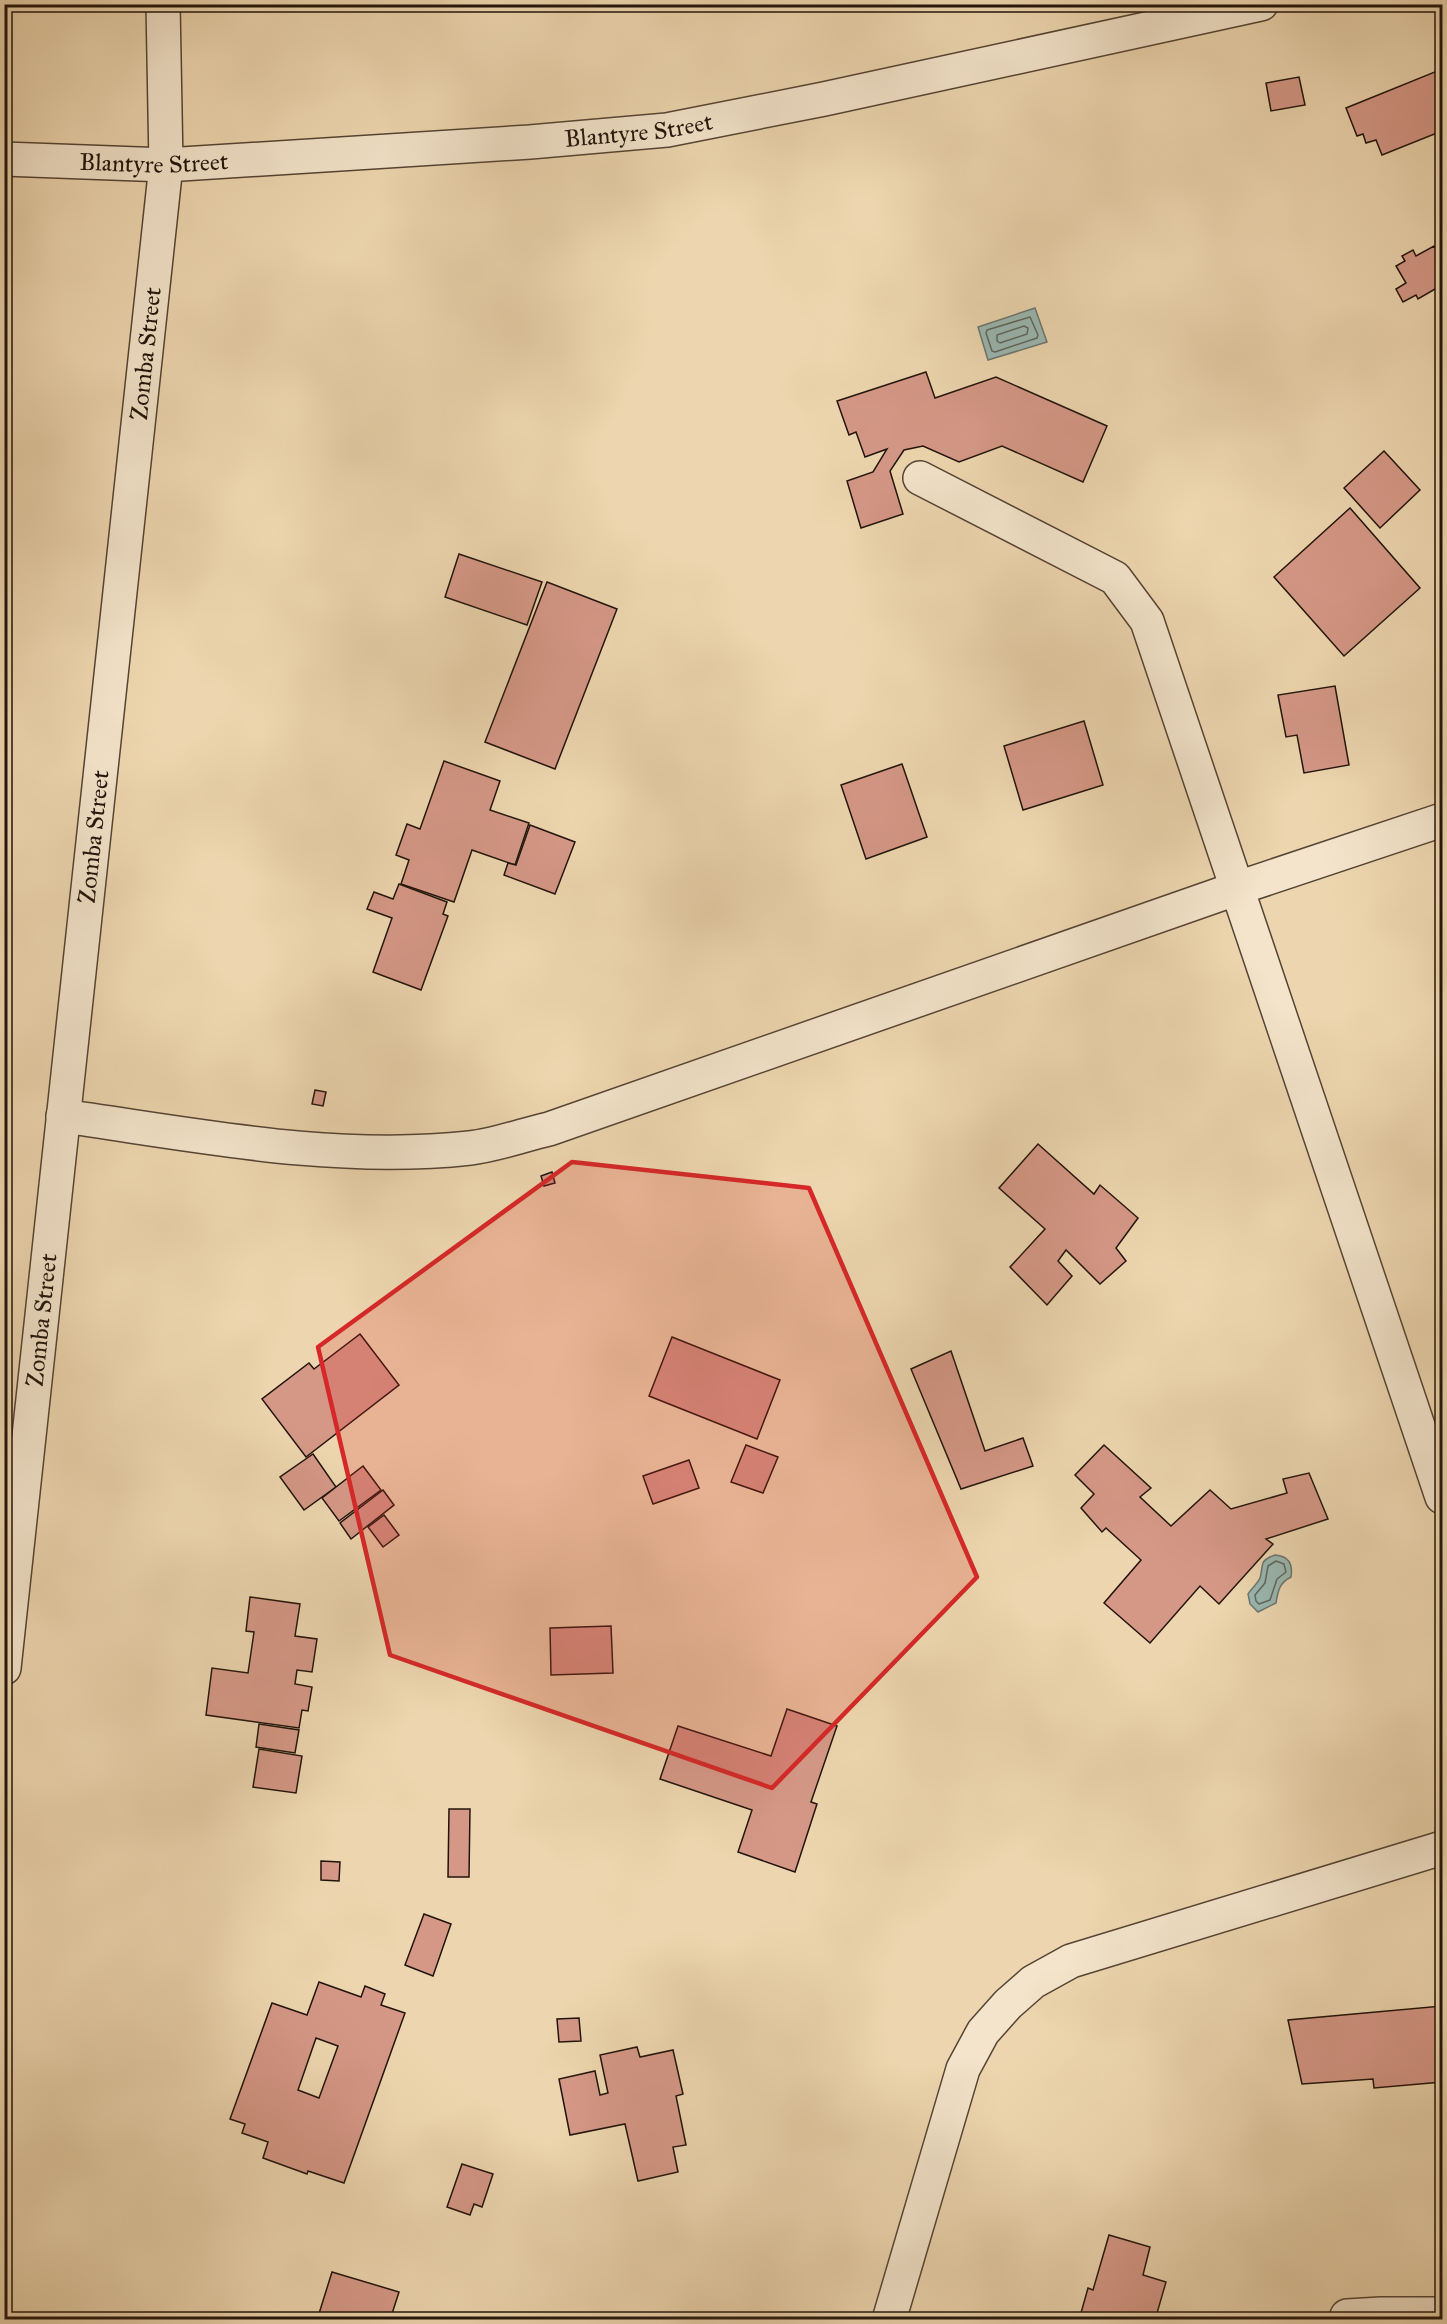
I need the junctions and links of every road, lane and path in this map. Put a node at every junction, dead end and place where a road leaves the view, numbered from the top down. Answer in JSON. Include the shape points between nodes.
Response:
{"nodes":[{"id":1,"x":163,"y":4,"type":"edge"},
{"id":2,"x":1262,"y":4,"type":"edge"},
{"id":3,"x":4,"y":159,"type":"edge"},
{"id":4,"x":166,"y":165,"type":"junction"},
{"id":5,"x":920,"y":478,"type":"dead end"},
{"id":6,"x":1443,"y":820,"type":"edge"},
{"id":7,"x":1238,"y":888,"type":"junction"},
{"id":8,"x":63,"y":1116,"type":"junction"},
{"id":9,"x":1443,"y":1497,"type":"edge"},
{"id":10,"x":4,"y":1668,"type":"edge"},
{"id":11,"x":1443,"y":1848,"type":"edge"},
{"id":12,"x":1443,"y":2314,"type":"edge"},
{"id":13,"x":1347,"y":2316,"type":"dead end"},
{"id":14,"x":889,"y":2319,"type":"edge"}],
"edges":[{"from":1,"to":4,"type":"street","name":"Zomba Street"},
{"from":2,"to":4,"type":"street","name":"Blantyre Street","via":[[667,129],[530,142]]},
{"from":3,"to":4,"type":"street","name":"Blantyre Street"},
{"from":4,"to":8,"type":"street","name":"Zomba Street"},
{"from":5,"to":7,"type":"street","via":[[1115,578],[1147,621]]},
{"from":6,"to":7,"type":"street"},
{"from":7,"to":8,"type":"street","via":[[549,1129],[472,1148],[293,1149]]},
{"from":7,"to":9,"type":"street"},
{"from":8,"to":10,"type":"street","name":"Zomba Street"},
{"from":11,"to":14,"type":"street","via":[[1071,1961],[1033,1982],[982,2032],[963,2069]]},
{"from":12,"to":13,"type":"street"}]}
